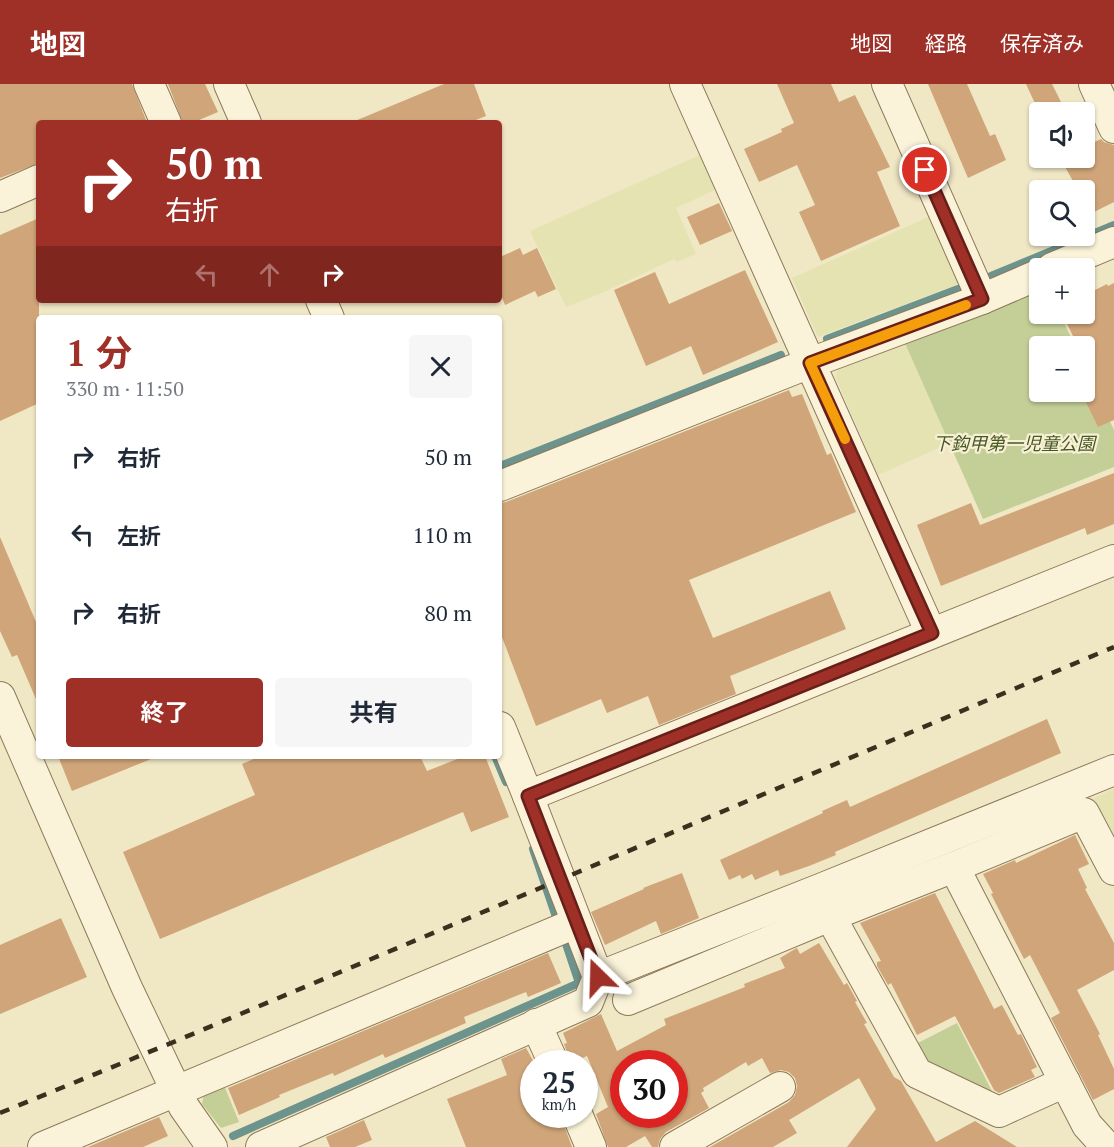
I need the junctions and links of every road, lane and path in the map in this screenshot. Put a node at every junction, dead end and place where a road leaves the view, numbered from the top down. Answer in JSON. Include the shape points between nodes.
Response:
{"nodes":[{"id":1,"x":149,"y":84,"type":"edge"},
{"id":2,"x":229,"y":84,"type":"edge"},
{"id":3,"x":686,"y":84,"type":"edge"},
{"id":4,"x":887,"y":84,"type":"edge"},
{"id":5,"x":1094,"y":84,"type":"edge"},
{"id":6,"x":165,"y":120,"type":"edge"},
{"id":7,"x":245,"y":120,"type":"edge"},
{"id":8,"x":1114,"y":128,"type":"edge"},
{"id":9,"x":36,"y":181,"type":"edge"},
{"id":10,"x":0,"y":197,"type":"edge"},
{"id":11,"x":1114,"y":242,"type":"edge"},
{"id":12,"x":1076,"y":258,"type":"edge"},
{"id":13,"x":1029,"y":279,"type":"edge"},
{"id":14,"x":982,"y":299,"type":"junction"},
{"id":15,"x":810,"y":363,"type":"junction"},
{"id":16,"x":502,"y":485,"type":"edge"},
{"id":17,"x":1114,"y":560,"type":"edge"},
{"id":18,"x":932,"y":633,"type":"junction"},
{"id":19,"x":0,"y":697,"type":"edge"},
{"id":20,"x":502,"y":732,"type":"edge"},
{"id":21,"x":1114,"y":770,"type":"edge"},
{"id":22,"x":528,"y":796,"type":"junction"},
{"id":23,"x":954,"y":867,"type":"junction"},
{"id":24,"x":1114,"y":870,"type":"edge"},
{"id":25,"x":830,"y":916,"type":"junction"},
{"id":26,"x":576,"y":923,"type":"junction"},
{"id":27,"x":593,"y":989,"type":"junction"},
{"id":28,"x":628,"y":1000,"type":"dead end"},
{"id":29,"x":536,"y":1024,"type":"junction"},
{"id":30,"x":548,"y":1050,"type":"edge"},
{"id":31,"x":1065,"y":1082,"type":"junction"},
{"id":32,"x":780,"y":1088,"type":"dead end"},
{"id":33,"x":177,"y":1091,"type":"junction"},
{"id":34,"x":583,"y":1128,"type":"edge"},
{"id":35,"x":1108,"y":1143,"type":"edge"},
{"id":36,"x":43,"y":1147,"type":"edge"},
{"id":37,"x":212,"y":1147,"type":"edge"},
{"id":38,"x":261,"y":1147,"type":"edge"},
{"id":39,"x":591,"y":1147,"type":"edge"},
{"id":40,"x":675,"y":1147,"type":"edge"}],
"edges":[{"from":1,"to":6,"type":"street"},
{"from":2,"to":7,"type":"street"},
{"from":3,"to":15,"type":"street"},
{"from":4,"to":14,"type":"street"},
{"from":5,"to":8,"type":"street"},
{"from":9,"to":10,"type":"street"},
{"from":11,"to":12,"type":"street"},
{"from":13,"to":14,"type":"street"},
{"from":14,"to":15,"type":"street"},
{"from":15,"to":16,"type":"street"},
{"from":15,"to":18,"type":"street"},
{"from":17,"to":18,"type":"street"},
{"from":18,"to":22,"type":"street"},
{"from":19,"to":33,"type":"street","via":[[127,988]]},
{"from":20,"to":22,"type":"street"},
{"from":21,"to":27,"type":"street","via":[[836,883]]},
{"from":22,"to":26,"type":"street"},
{"from":23,"to":24,"type":"street","via":[[1084,813]]},
{"from":23,"to":25,"type":"street"},
{"from":23,"to":31,"type":"street"},
{"from":25,"to":28,"type":"street"},
{"from":25,"to":31,"type":"street","via":[[917,1073],[999,1113]]},
{"from":26,"to":27,"type":"street"},
{"from":26,"to":33,"type":"street"},
{"from":27,"to":29,"type":"street"},
{"from":29,"to":30,"type":"street"},
{"from":29,"to":38,"type":"street"},
{"from":31,"to":35,"type":"street","via":[[1087,1125]]},
{"from":32,"to":40,"type":"street"},
{"from":33,"to":36,"type":"street"},
{"from":33,"to":37,"type":"street"},
{"from":34,"to":39,"type":"street"}]}
